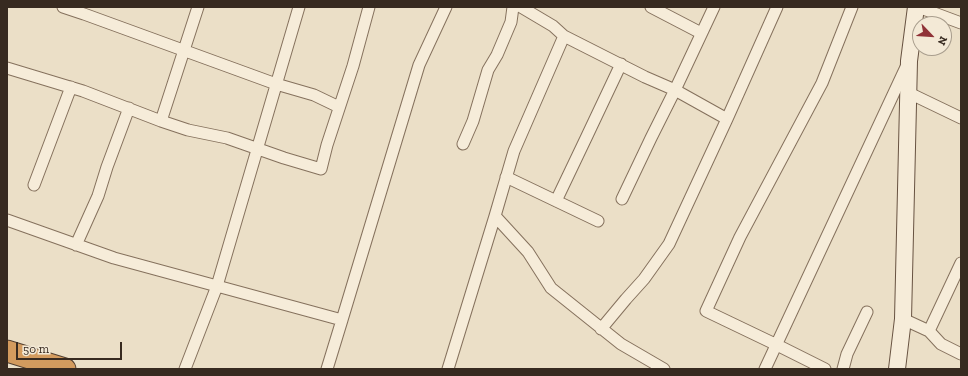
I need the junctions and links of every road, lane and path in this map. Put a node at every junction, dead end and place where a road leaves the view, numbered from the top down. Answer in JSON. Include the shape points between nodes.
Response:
{"nodes":[{"id":1,"x":63,"y":7,"type":"edge"},
{"id":2,"x":198,"y":7,"type":"edge"},
{"id":3,"x":299,"y":7,"type":"edge"},
{"id":4,"x":369,"y":7,"type":"edge"},
{"id":5,"x":446,"y":7,"type":"edge"},
{"id":6,"x":513,"y":7,"type":"edge"},
{"id":7,"x":521,"y":7,"type":"edge"},
{"id":8,"x":651,"y":7,"type":"edge"},
{"id":9,"x":714,"y":7,"type":"edge"},
{"id":10,"x":777,"y":7,"type":"edge"},
{"id":11,"x":852,"y":7,"type":"edge"},
{"id":12,"x":917,"y":7,"type":"edge"},
{"id":13,"x":961,"y":23,"type":"edge"},
{"id":14,"x":701,"y":33,"type":"junction"},
{"id":15,"x":564,"y":36,"type":"junction"},
{"id":16,"x":184,"y":50,"type":"junction"},
{"id":17,"x":909,"y":61,"type":"junction"},
{"id":18,"x":621,"y":64,"type":"junction"},
{"id":19,"x":7,"y":68,"type":"edge"},
{"id":20,"x":276,"y":84,"type":"junction"},
{"id":21,"x":71,"y":87,"type":"junction"},
{"id":22,"x":675,"y":90,"type":"junction"},
{"id":23,"x":908,"y":93,"type":"junction"},
{"id":24,"x":339,"y":107,"type":"junction"},
{"id":25,"x":129,"y":108,"type":"junction"},
{"id":26,"x":961,"y":118,"type":"edge"},
{"id":27,"x":727,"y":119,"type":"junction"},
{"id":28,"x":161,"y":121,"type":"junction"},
{"id":29,"x":463,"y":144,"type":"dead end"},
{"id":30,"x":257,"y":149,"type":"junction"},
{"id":31,"x":506,"y":177,"type":"junction"},
{"id":32,"x":34,"y":185,"type":"dead end"},
{"id":33,"x":622,"y":199,"type":"dead end"},
{"id":34,"x":556,"y":201,"type":"junction"},
{"id":35,"x":495,"y":216,"type":"junction"},
{"id":36,"x":7,"y":220,"type":"edge"},
{"id":37,"x":598,"y":221,"type":"dead end"},
{"id":38,"x":76,"y":245,"type":"junction"},
{"id":39,"x":961,"y":264,"type":"edge"},
{"id":40,"x":217,"y":286,"type":"junction"},
{"id":41,"x":867,"y":312,"type":"dead end"},
{"id":42,"x":902,"y":319,"type":"junction"},
{"id":43,"x":342,"y":320,"type":"junction"},
{"id":44,"x":601,"y":329,"type":"junction"},
{"id":45,"x":929,"y":331,"type":"junction"},
{"id":46,"x":777,"y":344,"type":"junction"},
{"id":47,"x":7,"y":351,"type":"edge"},
{"id":48,"x":961,"y":354,"type":"edge"},
{"id":49,"x":65,"y":369,"type":"edge"},
{"id":50,"x":185,"y":369,"type":"edge"},
{"id":51,"x":327,"y":369,"type":"edge"},
{"id":52,"x":448,"y":369,"type":"edge"},
{"id":53,"x":664,"y":369,"type":"edge"},
{"id":54,"x":765,"y":369,"type":"edge"},
{"id":55,"x":825,"y":369,"type":"edge"},
{"id":56,"x":843,"y":369,"type":"edge"},
{"id":57,"x":897,"y":369,"type":"edge"}],
"edges":[{"from":1,"to":16,"type":"street"},
{"from":2,"to":16,"type":"street"},
{"from":3,"to":20,"type":"street"},
{"from":4,"to":24,"type":"street"},
{"from":5,"to":43,"type":"street","via":[[419,65]]},
{"from":6,"to":29,"type":"street","via":[[512,22],[488,70],[473,121]]},
{"from":7,"to":15,"type":"street","via":[[553,26]]},
{"from":8,"to":14,"type":"street"},
{"from":9,"to":14,"type":"street"},
{"from":10,"to":27,"type":"street"},
{"from":11,"to":46,"type":"street","via":[[822,82],[740,237],[706,311]]},
{"from":12,"to":13,"type":"street"},
{"from":12,"to":17,"type":"street"},
{"from":14,"to":22,"type":"street"},
{"from":15,"to":18,"type":"street"},
{"from":15,"to":31,"type":"street","via":[[514,151]]},
{"from":16,"to":20,"type":"street"},
{"from":16,"to":28,"type":"street"},
{"from":17,"to":23,"type":"street"},
{"from":17,"to":46,"type":"street"},
{"from":18,"to":22,"type":"street"},
{"from":18,"to":34,"type":"street"},
{"from":19,"to":21,"type":"street"},
{"from":20,"to":24,"type":"street","via":[[314,95]]},
{"from":20,"to":30,"type":"street"},
{"from":21,"to":25,"type":"street"},
{"from":21,"to":32,"type":"street"},
{"from":22,"to":27,"type":"street"},
{"from":22,"to":33,"type":"street"},
{"from":23,"to":26,"type":"street"},
{"from":23,"to":42,"type":"street"},
{"from":24,"to":30,"type":"street","via":[[321,169]]},
{"from":25,"to":28,"type":"street"},
{"from":25,"to":38,"type":"street","via":[[98,196]]},
{"from":27,"to":44,"type":"street","via":[[669,244],[644,279]]},
{"from":28,"to":30,"type":"street","via":[[227,138]]},
{"from":30,"to":40,"type":"street"},
{"from":31,"to":34,"type":"street"},
{"from":31,"to":35,"type":"street"},
{"from":34,"to":37,"type":"street"},
{"from":35,"to":44,"type":"street","via":[[528,252],[552,288]]},
{"from":35,"to":52,"type":"street"},
{"from":36,"to":38,"type":"street"},
{"from":38,"to":40,"type":"street"},
{"from":39,"to":45,"type":"street"},
{"from":40,"to":43,"type":"street"},
{"from":40,"to":50,"type":"street"},
{"from":41,"to":56,"type":"street","via":[[847,354]]},
{"from":42,"to":45,"type":"street"},
{"from":42,"to":57,"type":"street"},
{"from":43,"to":51,"type":"street"},
{"from":44,"to":53,"type":"street","via":[[620,344]]},
{"from":45,"to":48,"type":"street","via":[[941,344]]},
{"from":46,"to":54,"type":"street"},
{"from":46,"to":55,"type":"street"},
{"from":47,"to":49,"type":"highway"}]}
